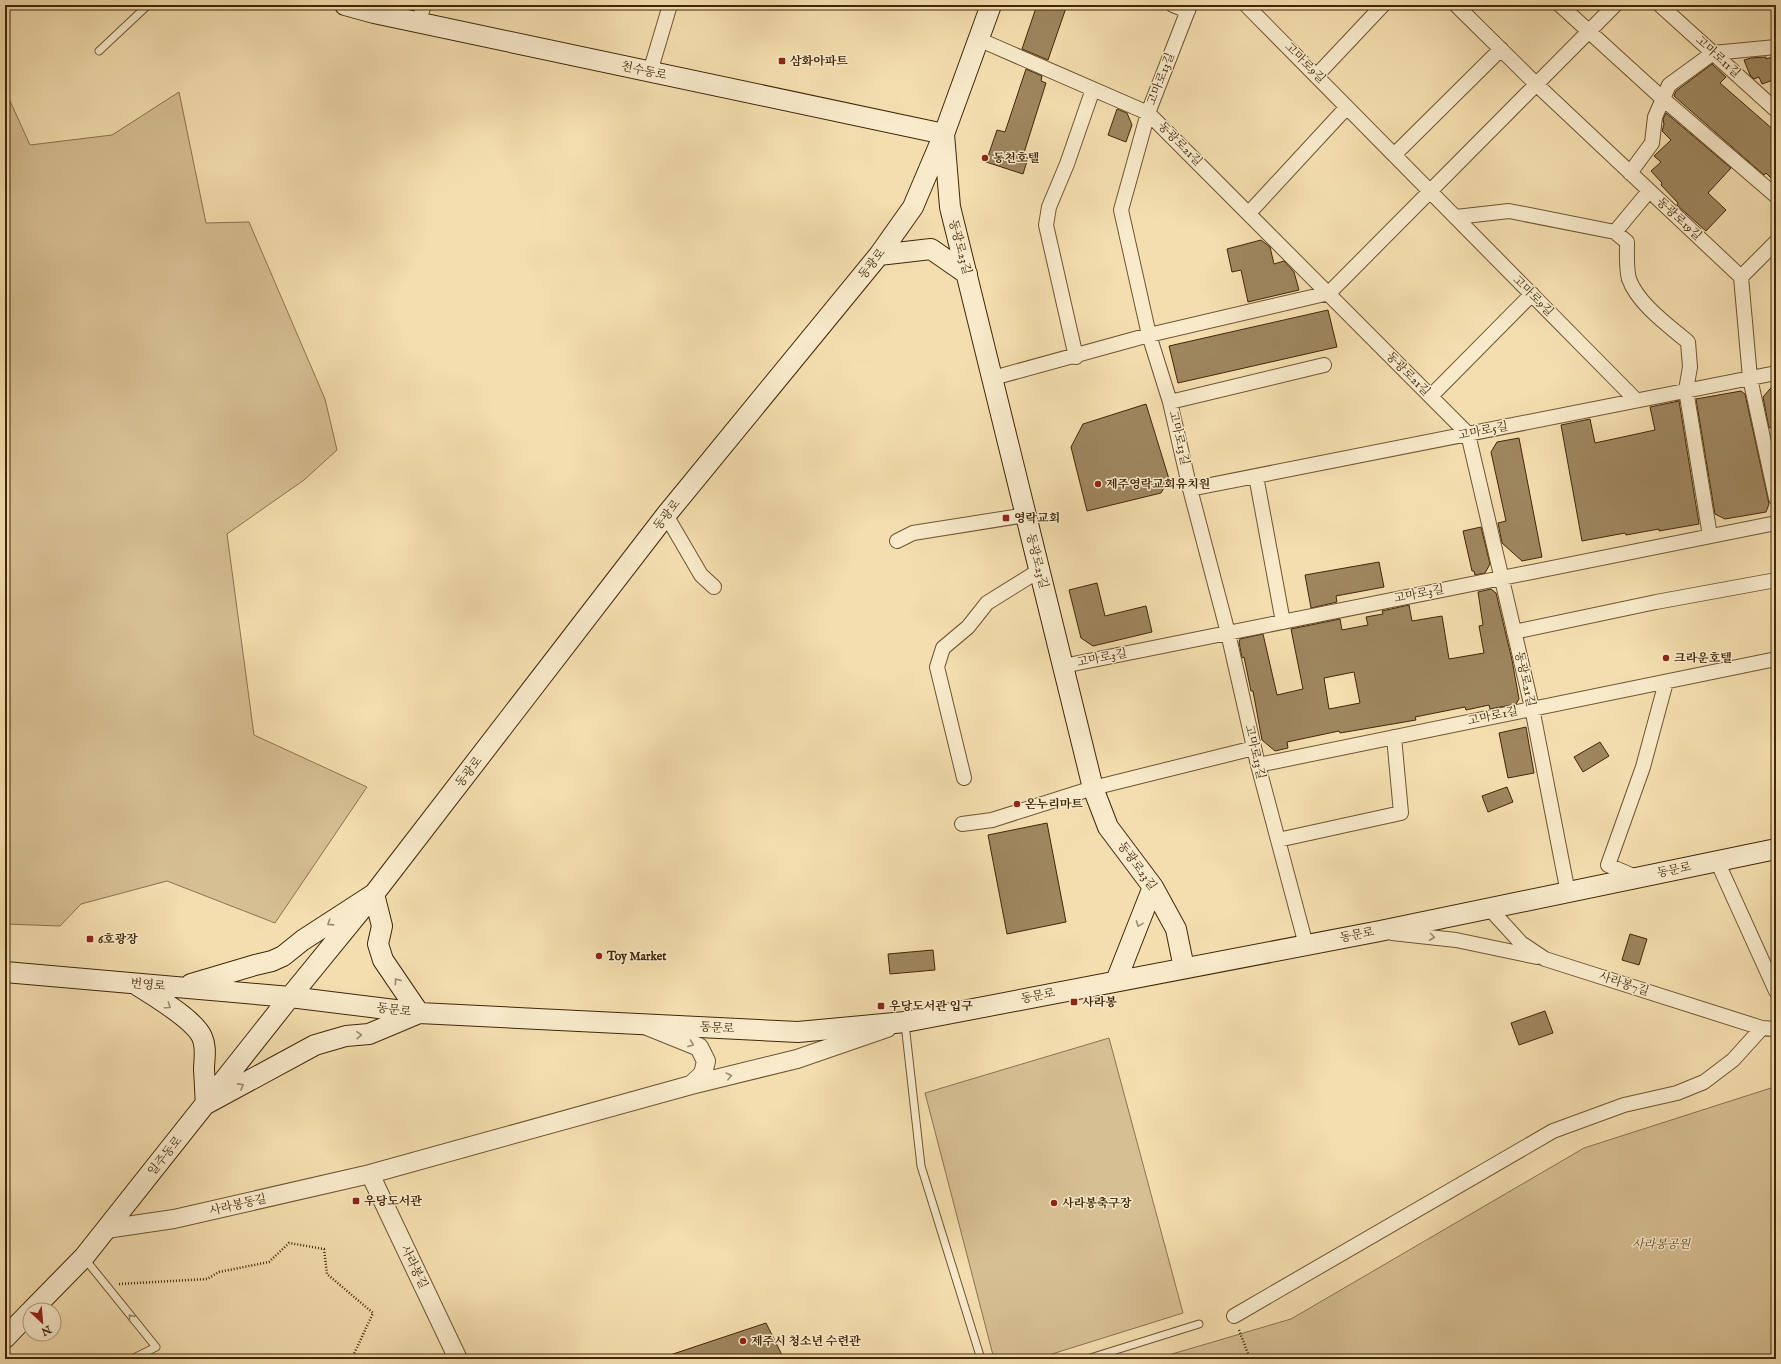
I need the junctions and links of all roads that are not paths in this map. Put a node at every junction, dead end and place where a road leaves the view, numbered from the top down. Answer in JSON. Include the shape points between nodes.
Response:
{"nodes":[{"id":1,"x":148,"y":5,"type":"edge"},
{"id":2,"x":345,"y":5,"type":"edge"},
{"id":3,"x":670,"y":5,"type":"edge"},
{"id":4,"x":990,"y":5,"type":"edge"},
{"id":5,"x":1173,"y":5,"type":"edge"},
{"id":6,"x":1246,"y":5,"type":"edge"},
{"id":7,"x":1383,"y":5,"type":"edge"},
{"id":8,"x":1456,"y":5,"type":"edge"},
{"id":9,"x":1560,"y":5,"type":"edge"},
{"id":10,"x":1615,"y":5,"type":"edge"},
{"id":11,"x":1660,"y":5,"type":"edge"},
{"id":12,"x":1189,"y":8,"type":"edge"},
{"id":13,"x":370,"y":9,"type":"edge"},
{"id":14,"x":421,"y":14,"type":"edge"},
{"id":15,"x":1589,"y":31,"type":"junction"},
{"id":16,"x":978,"y":39,"type":"junction"},
{"id":17,"x":1776,"y":47,"type":"edge"},
{"id":18,"x":1501,"y":49,"type":"junction"},
{"id":19,"x":99,"y":51,"type":"dead end"},
{"id":20,"x":1714,"y":54,"type":"junction"},
{"id":21,"x":650,"y":72,"type":"junction"},
{"id":22,"x":1317,"y":75,"type":"junction"},
{"id":23,"x":1536,"y":84,"type":"junction"},
{"id":24,"x":1093,"y":89,"type":"junction"},
{"id":25,"x":1662,"y":98,"type":"junction"},
{"id":26,"x":1347,"y":107,"type":"junction"},
{"id":27,"x":1776,"y":110,"type":"edge"},
{"id":28,"x":1148,"y":113,"type":"junction"},
{"id":29,"x":944,"y":134,"type":"junction"},
{"id":30,"x":1394,"y":154,"type":"junction"},
{"id":31,"x":1630,"y":172,"type":"junction"},
{"id":32,"x":1430,"y":191,"type":"junction"},
{"id":33,"x":1649,"y":191,"type":"junction"},
{"id":34,"x":1776,"y":196,"type":"edge"},
{"id":35,"x":1248,"y":213,"type":"junction"},
{"id":36,"x":1456,"y":217,"type":"junction"},
{"id":37,"x":1615,"y":232,"type":"junction"},
{"id":38,"x":1776,"y":242,"type":"edge"},
{"id":39,"x":879,"y":256,"type":"junction"},
{"id":40,"x":968,"y":274,"type":"junction"},
{"id":41,"x":1741,"y":277,"type":"junction"},
{"id":42,"x":1329,"y":293,"type":"junction"},
{"id":43,"x":1532,"y":294,"type":"junction"},
{"id":44,"x":1149,"y":336,"type":"junction"},
{"id":45,"x":1076,"y":357,"type":"junction"},
{"id":46,"x":1324,"y":365,"type":"dead end"},
{"id":47,"x":1776,"y":373,"type":"edge"},
{"id":48,"x":993,"y":378,"type":"junction"},
{"id":49,"x":1750,"y":378,"type":"junction"},
{"id":50,"x":1686,"y":390,"type":"junction"},
{"id":51,"x":1431,"y":396,"type":"junction"},
{"id":52,"x":1636,"y":400,"type":"junction"},
{"id":53,"x":1170,"y":402,"type":"junction"},
{"id":54,"x":1468,"y":434,"type":"junction"},
{"id":55,"x":1771,"y":452,"type":"edge"},
{"id":56,"x":1256,"y":476,"type":"junction"},
{"id":57,"x":1190,"y":489,"type":"junction"},
{"id":58,"x":1776,"y":498,"type":"edge"},
{"id":59,"x":666,"y":515,"type":"junction"},
{"id":60,"x":1026,"y":515,"type":"junction"},
{"id":61,"x":1776,"y":523,"type":"edge"},
{"id":62,"x":1710,"y":536,"type":"junction"},
{"id":63,"x":897,"y":541,"type":"dead end"},
{"id":64,"x":1040,"y":570,"type":"junction"},
{"id":65,"x":1502,"y":578,"type":"junction"},
{"id":66,"x":1776,"y":580,"type":"edge"},
{"id":67,"x":714,"y":587,"type":"dead end"},
{"id":68,"x":1283,"y":622,"type":"junction"},
{"id":69,"x":1228,"y":632,"type":"junction"},
{"id":70,"x":1514,"y":632,"type":"junction"},
{"id":71,"x":1776,"y":659,"type":"edge"},
{"id":72,"x":1063,"y":666,"type":"junction"},
{"id":73,"x":1666,"y":682,"type":"junction"},
{"id":74,"x":1532,"y":708,"type":"junction"},
{"id":75,"x":1394,"y":737,"type":"junction"},
{"id":76,"x":1254,"y":748,"type":"junction"},
{"id":77,"x":1258,"y":764,"type":"junction"},
{"id":78,"x":964,"y":778,"type":"dead end"},
{"id":79,"x":1093,"y":788,"type":"junction"},
{"id":80,"x":962,"y":824,"type":"dead end"},
{"id":81,"x":1278,"y":840,"type":"junction"},
{"id":82,"x":1776,"y":849,"type":"edge"},
{"id":83,"x":1718,"y":861,"type":"junction"},
{"id":84,"x":1639,"y":878,"type":"junction"},
{"id":85,"x":1153,"y":887,"type":"junction"},
{"id":86,"x":1568,"y":893,"type":"junction"},
{"id":87,"x":374,"y":894,"type":"junction"},
{"id":88,"x":1490,"y":909,"type":"junction"},
{"id":89,"x":1380,"y":931,"type":"junction"},
{"id":90,"x":1306,"y":945,"type":"junction"},
{"id":91,"x":1545,"y":959,"type":"junction"},
{"id":92,"x":1184,"y":968,"type":"junction"},
{"id":93,"x":5,"y":972,"type":"edge"},
{"id":94,"x":1116,"y":981,"type":"junction"},
{"id":95,"x":135,"y":984,"type":"junction"},
{"id":96,"x":179,"y":987,"type":"junction"},
{"id":97,"x":1776,"y":991,"type":"edge"},
{"id":98,"x":290,"y":997,"type":"junction"},
{"id":99,"x":419,"y":1013,"type":"junction"},
{"id":100,"x":905,"y":1022,"type":"junction"},
{"id":101,"x":641,"y":1024,"type":"junction"},
{"id":102,"x":1762,"y":1028,"type":"junction"},
{"id":103,"x":1776,"y":1029,"type":"edge"},
{"id":104,"x":691,"y":1085,"type":"junction"},
{"id":105,"x":206,"y":1104,"type":"junction"},
{"id":106,"x":370,"y":1174,"type":"junction"},
{"id":107,"x":106,"y":1229,"type":"junction"},
{"id":108,"x":84,"y":1257,"type":"junction"},
{"id":109,"x":40,"y":1302,"type":"edge"},
{"id":110,"x":1234,"y":1316,"type":"road end"},
{"id":111,"x":22,"y":1320,"type":"edge"},
{"id":112,"x":1199,"y":1324,"type":"dead end"},
{"id":113,"x":5,"y":1338,"type":"edge"},
{"id":114,"x":132,"y":1359,"type":"edge"},
{"id":115,"x":458,"y":1359,"type":"edge"},
{"id":116,"x":981,"y":1359,"type":"edge"},
{"id":117,"x":1087,"y":1359,"type":"edge"}],
"edges":[{"from":1,"to":19,"type":"lane"},
{"from":2,"to":13,"type":"main road","name":"천수동로"},
{"from":3,"to":21,"type":"street"},
{"from":4,"to":16,"type":"main road","name":"동광로"},
{"from":5,"to":12,"type":"street"},
{"from":6,"to":22,"type":"street","name":"고마로9길"},
{"from":7,"to":22,"type":"street"},
{"from":8,"to":18,"type":"street","name":"동광로19길"},
{"from":9,"to":15,"type":"street"},
{"from":10,"to":15,"type":"street"},
{"from":11,"to":20,"type":"street","name":"고마로11길"},
{"from":12,"to":28,"type":"street","name":"고마로13길"},
{"from":13,"to":14,"type":"main road","name":"천수동로"},
{"from":14,"to":21,"type":"main road","name":"천수동로"},
{"from":15,"to":23,"type":"street"},
{"from":15,"to":25,"type":"street"},
{"from":16,"to":24,"type":"street","name":"동광로21길"},
{"from":16,"to":29,"type":"main road","name":"동광로"},
{"from":17,"to":20,"type":"street"},
{"from":18,"to":23,"type":"street","name":"동광로19길"},
{"from":18,"to":30,"type":"street"},
{"from":20,"to":25,"type":"street","via":[[1669,85]]},
{"from":20,"to":27,"type":"street","name":"고마로11길"},
{"from":21,"to":29,"type":"main road","name":"천수동로"},
{"from":22,"to":26,"type":"street","name":"고마로9길"},
{"from":23,"to":31,"type":"street","name":"동광로19길"},
{"from":23,"to":32,"type":"street"},
{"from":24,"to":28,"type":"street","name":"동광로21길"},
{"from":24,"to":45,"type":"street","via":[[1068,164],[1049,207],[1046,225]]},
{"from":25,"to":31,"type":"street","via":[[1655,117],[1652,143]]},
{"from":25,"to":34,"type":"street"},
{"from":26,"to":30,"type":"street","name":"고마로9길"},
{"from":26,"to":35,"type":"street"},
{"from":28,"to":35,"type":"street","name":"동광로21길"},
{"from":28,"to":44,"type":"street","name":"고마로13길","via":[[1121,210]]},
{"from":29,"to":39,"type":"main road","name":"동광로","via":[[913,207]]},
{"from":29,"to":40,"type":"main road","name":"동광로23길","via":[[950,207]]},
{"from":30,"to":32,"type":"street","name":"고마로9길"},
{"from":31,"to":33,"type":"street","name":"동광로19길"},
{"from":32,"to":36,"type":"street","name":"고마로9길"},
{"from":32,"to":42,"type":"street"},
{"from":33,"to":37,"type":"street"},
{"from":33,"to":41,"type":"street","name":"동광로19길"},
{"from":35,"to":42,"type":"street","name":"동광로21길"},
{"from":36,"to":37,"type":"street","via":[[1509,211]]},
{"from":36,"to":43,"type":"street","name":"고마로9길"},
{"from":37,"to":50,"type":"street","via":[[1627,242],[1630,280],[1642,301],[1688,342],[1690,366]]},
{"from":38,"to":41,"type":"street"},
{"from":39,"to":40,"type":"main road","via":[[931,249]]},
{"from":39,"to":59,"type":"main road","name":"동광로"},
{"from":40,"to":48,"type":"main road","name":"동광로23길"},
{"from":41,"to":49,"type":"street"},
{"from":42,"to":44,"type":"street"},
{"from":42,"to":51,"type":"street","name":"동광로21길"},
{"from":43,"to":51,"type":"street"},
{"from":43,"to":52,"type":"street","name":"고마로9길"},
{"from":44,"to":45,"type":"street"},
{"from":44,"to":53,"type":"street","name":"고마로13길"},
{"from":45,"to":48,"type":"street"},
{"from":46,"to":53,"type":"street"},
{"from":47,"to":49,"type":"street","name":"고마로5길"},
{"from":48,"to":60,"type":"main road","name":"동광로23길"},
{"from":49,"to":50,"type":"street","name":"고마로5길"},
{"from":49,"to":55,"type":"street"},
{"from":50,"to":52,"type":"street","name":"고마로5길"},
{"from":50,"to":62,"type":"street"},
{"from":51,"to":54,"type":"street","name":"동광로21길"},
{"from":52,"to":54,"type":"street","name":"고마로5길"},
{"from":53,"to":57,"type":"street","name":"고마로13길"},
{"from":54,"to":56,"type":"street","name":"고마로5길"},
{"from":54,"to":65,"type":"street","name":"동광로21길"},
{"from":55,"to":58,"type":"street"},
{"from":56,"to":57,"type":"street","name":"고마로5길"},
{"from":56,"to":68,"type":"street"},
{"from":57,"to":69,"type":"street","name":"고마로13길"},
{"from":59,"to":67,"type":"street","via":[[700,575]]},
{"from":59,"to":87,"type":"main road","name":"동광로"},
{"from":60,"to":63,"type":"street","via":[[914,533]]},
{"from":60,"to":64,"type":"main road","name":"동광로23길"},
{"from":61,"to":62,"type":"street","name":"고마로3길"},
{"from":62,"to":65,"type":"street","name":"고마로3길"},
{"from":64,"to":72,"type":"main road","name":"동광로23길"},
{"from":64,"to":78,"type":"street","via":[[987,603],[968,627],[943,648],[936,667]]},
{"from":65,"to":68,"type":"street","name":"고마로3길"},
{"from":65,"to":70,"type":"street","name":"동광로21길"},
{"from":66,"to":70,"type":"street"},
{"from":68,"to":69,"type":"street","name":"고마로3길"},
{"from":69,"to":72,"type":"street","name":"고마로3길"},
{"from":69,"to":76,"type":"street","name":"고마로13길"},
{"from":70,"to":74,"type":"street","name":"동광로21길"},
{"from":71,"to":73,"type":"street","name":"고마로1길"},
{"from":72,"to":79,"type":"main road","name":"동광로23길"},
{"from":73,"to":74,"type":"street","name":"고마로1길"},
{"from":73,"to":84,"type":"street","via":[[1643,767],[1608,865]]},
{"from":74,"to":75,"type":"street","name":"고마로1길"},
{"from":74,"to":86,"type":"street","name":"동광로21길"},
{"from":75,"to":77,"type":"street","name":"고마로1길"},
{"from":75,"to":81,"type":"street","via":[[1401,813]]},
{"from":76,"to":77,"type":"street","name":"고마로13길"},
{"from":76,"to":79,"type":"street"},
{"from":77,"to":81,"type":"street","name":"고마로13길"},
{"from":79,"to":80,"type":"street","via":[[992,820]]},
{"from":79,"to":85,"type":"main road","name":"동광로23길","via":[[1108,827]]},
{"from":81,"to":90,"type":"street","name":"고마로13길"},
{"from":82,"to":83,"type":"main road","name":"동문로"},
{"from":83,"to":84,"type":"main road","name":"동문로"},
{"from":83,"to":97,"type":"street"},
{"from":84,"to":86,"type":"main road","name":"동문로"},
{"from":85,"to":92,"type":"main road","name":"동광로23길","via":[[1176,929]]},
{"from":85,"to":94,"type":"main road","one_way":true},
{"from":86,"to":88,"type":"main road","name":"동문로"},
{"from":87,"to":96,"type":"main road","one_way":true,"via":[[283,956]]},
{"from":87,"to":98,"type":"main road","name":"동광로"},
{"from":99,"to":87,"type":"main road","one_way":true,"via":[[383,960],[378,944],[382,926]]},
{"from":88,"to":89,"type":"main road","name":"동문로"},
{"from":88,"to":91,"type":"street","name":"사라봉7길","via":[[1521,943]]},
{"from":89,"to":90,"type":"main road","name":"동문로"},
{"from":89,"to":91,"type":"street","one_way":true,"via":[[1456,940]]},
{"from":90,"to":92,"type":"main road","name":"동문로"},
{"from":91,"to":102,"type":"street","name":"사라봉7길"},
{"from":92,"to":94,"type":"main road","name":"동문로"},
{"from":93,"to":95,"type":"main road","name":"번영로"},
{"from":94,"to":100,"type":"main road","name":"동문로"},
{"from":95,"to":96,"type":"main road","name":"번영로"},
{"from":95,"to":105,"type":"main road","one_way":true,"via":[[184,1017],[203,1037],[206,1050]]},
{"from":96,"to":98,"type":"main road","name":"번영로"},
{"from":98,"to":99,"type":"main road","name":"동문로"},
{"from":98,"to":105,"type":"main road","name":"일주동로"},
{"from":99,"to":101,"type":"main road","name":"동문로"},
{"from":105,"to":99,"type":"main road","one_way":true,"via":[[316,1045],[346,1036],[369,1034]]},
{"from":100,"to":101,"type":"main road","name":"동문로","via":[[798,1032]]},
{"from":104,"to":100,"type":"street","name":"사라봉동길","one_way":true,"via":[[797,1059]]},
{"from":100,"to":116,"type":"lane","via":[[921,1166]]},
{"from":101,"to":104,"type":"street","one_way":true,"via":[[699,1047],[706,1060],[703,1074]]},
{"from":102,"to":103,"type":"street","name":"사라봉7길"},
{"from":102,"to":110,"type":"street","via":[[1733,1060],[1704,1082],[1677,1093],[1624,1105],[1552,1131]]},
{"from":104,"to":106,"type":"street","name":"사라봉동길"},
{"from":105,"to":107,"type":"main road","name":"일주동로"},
{"from":106,"to":107,"type":"street","name":"사라봉동길","via":[[174,1219]]},
{"from":106,"to":115,"type":"street","name":"사라봉길"},
{"from":107,"to":108,"type":"main road","name":"일주동로"},
{"from":108,"to":109,"type":"main road","name":"일주동로"},
{"from":114,"to":108,"type":"lane","one_way":true,"via":[[156,1347]]},
{"from":111,"to":113,"type":"main road"},
{"from":112,"to":117,"type":"lane"}]}
